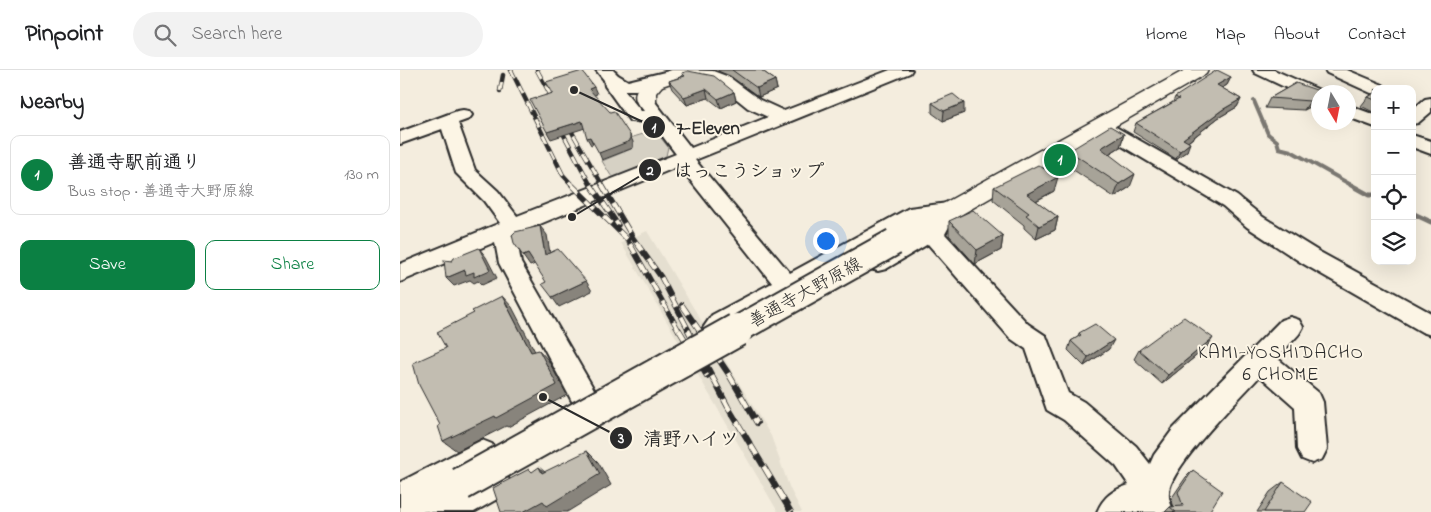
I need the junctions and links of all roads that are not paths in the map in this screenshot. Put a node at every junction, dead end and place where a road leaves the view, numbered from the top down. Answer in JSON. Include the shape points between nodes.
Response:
{"nodes":[{"id":1,"x":904,"y":70,"type":"edge"},
{"id":2,"x":1261,"y":70,"type":"edge"},
{"id":3,"x":1333,"y":70,"type":"edge"},
{"id":4,"x":1193,"y":71,"type":"edge"},
{"id":5,"x":683,"y":72,"type":"edge"},
{"id":6,"x":608,"y":76,"type":"edge"},
{"id":7,"x":1371,"y":86,"type":"edge"},
{"id":8,"x":1311,"y":93,"type":"edge"},
{"id":9,"x":651,"y":109,"type":"junction"},
{"id":10,"x":1356,"y":114,"type":"edge"},
{"id":11,"x":784,"y":118,"type":"junction"},
{"id":12,"x":1371,"y":120,"type":"edge"},
{"id":13,"x":1101,"y":126,"type":"junction"},
{"id":14,"x":400,"y":138,"type":"edge"},
{"id":15,"x":1416,"y":142,"type":"edge"},
{"id":16,"x":1431,"y":148,"type":"edge"},
{"id":17,"x":685,"y":157,"type":"junction"},
{"id":18,"x":948,"y":210,"type":"junction"},
{"id":19,"x":509,"y":228,"type":"junction"},
{"id":20,"x":931,"y":233,"type":"junction"},
{"id":21,"x":400,"y":273,"type":"edge"},
{"id":22,"x":787,"y":286,"type":"junction"},
{"id":23,"x":1431,"y":324,"type":"edge"},
{"id":24,"x":1290,"y":327,"type":"dead end"},
{"id":25,"x":1260,"y":359,"type":"junction"},
{"id":26,"x":585,"y":398,"type":"junction"},
{"id":27,"x":1312,"y":449,"type":"dead end"},
{"id":28,"x":453,"y":498,"type":"edge"},
{"id":29,"x":400,"y":499,"type":"edge"},
{"id":30,"x":1156,"y":502,"type":"edge"},
{"id":31,"x":410,"y":512,"type":"edge"},
{"id":32,"x":1113,"y":512,"type":"edge"}],
"edges":[{"from":1,"to":11,"type":"street"},
{"from":2,"to":8,"type":"street"},
{"from":3,"to":7,"type":"street"},
{"from":4,"to":13,"type":"main road","name":"善通寺大野原線"},
{"from":5,"to":6,"type":"street","via":[[628,86]]},
{"from":5,"to":9,"type":"main road","via":[[655,82],[646,92]]},
{"from":5,"to":11,"type":"street","via":[[723,80],[754,104]]},
{"from":6,"to":9,"type":"street","via":[[636,117]]},
{"from":9,"to":17,"type":"street"},
{"from":10,"to":12,"type":"street"},
{"from":11,"to":17,"type":"street"},
{"from":13,"to":18,"type":"main road","name":"善通寺大野原線"},
{"from":13,"to":23,"type":"street","via":[[1230,201],[1255,222],[1310,258]]},
{"from":14,"to":19,"type":"street","via":[[456,118],[466,173],[491,196]]},
{"from":15,"to":16,"type":"street"},
{"from":17,"to":19,"type":"street"},
{"from":17,"to":22,"type":"street"},
{"from":18,"to":20,"type":"street","via":[[938,229]]},
{"from":18,"to":22,"type":"street","via":[[916,213]]},
{"from":18,"to":28,"type":"main road","name":"善通寺大野原線","bridge":true},
{"from":19,"to":21,"type":"street"},
{"from":19,"to":26,"type":"street","via":[[510,263]]},
{"from":20,"to":22,"type":"street","via":[[742,342],[728,347],[714,331],[721,322]]},
{"from":20,"to":30,"type":"street","via":[[1019,331],[1037,343],[1057,401],[1074,411],[1126,456]]},
{"from":24,"to":25,"type":"street"},
{"from":25,"to":27,"type":"street","via":[[1309,402]]},
{"from":25,"to":30,"type":"street","via":[[1183,439],[1165,465]]},
{"from":26,"to":28,"type":"street","via":[[657,357],[670,357],[681,371],[673,381]]},
{"from":26,"to":29,"type":"street"},
{"from":28,"to":31,"type":"main road","name":"善通寺大野原線"},
{"from":30,"to":32,"type":"street","via":[[1122,503]]}]}
